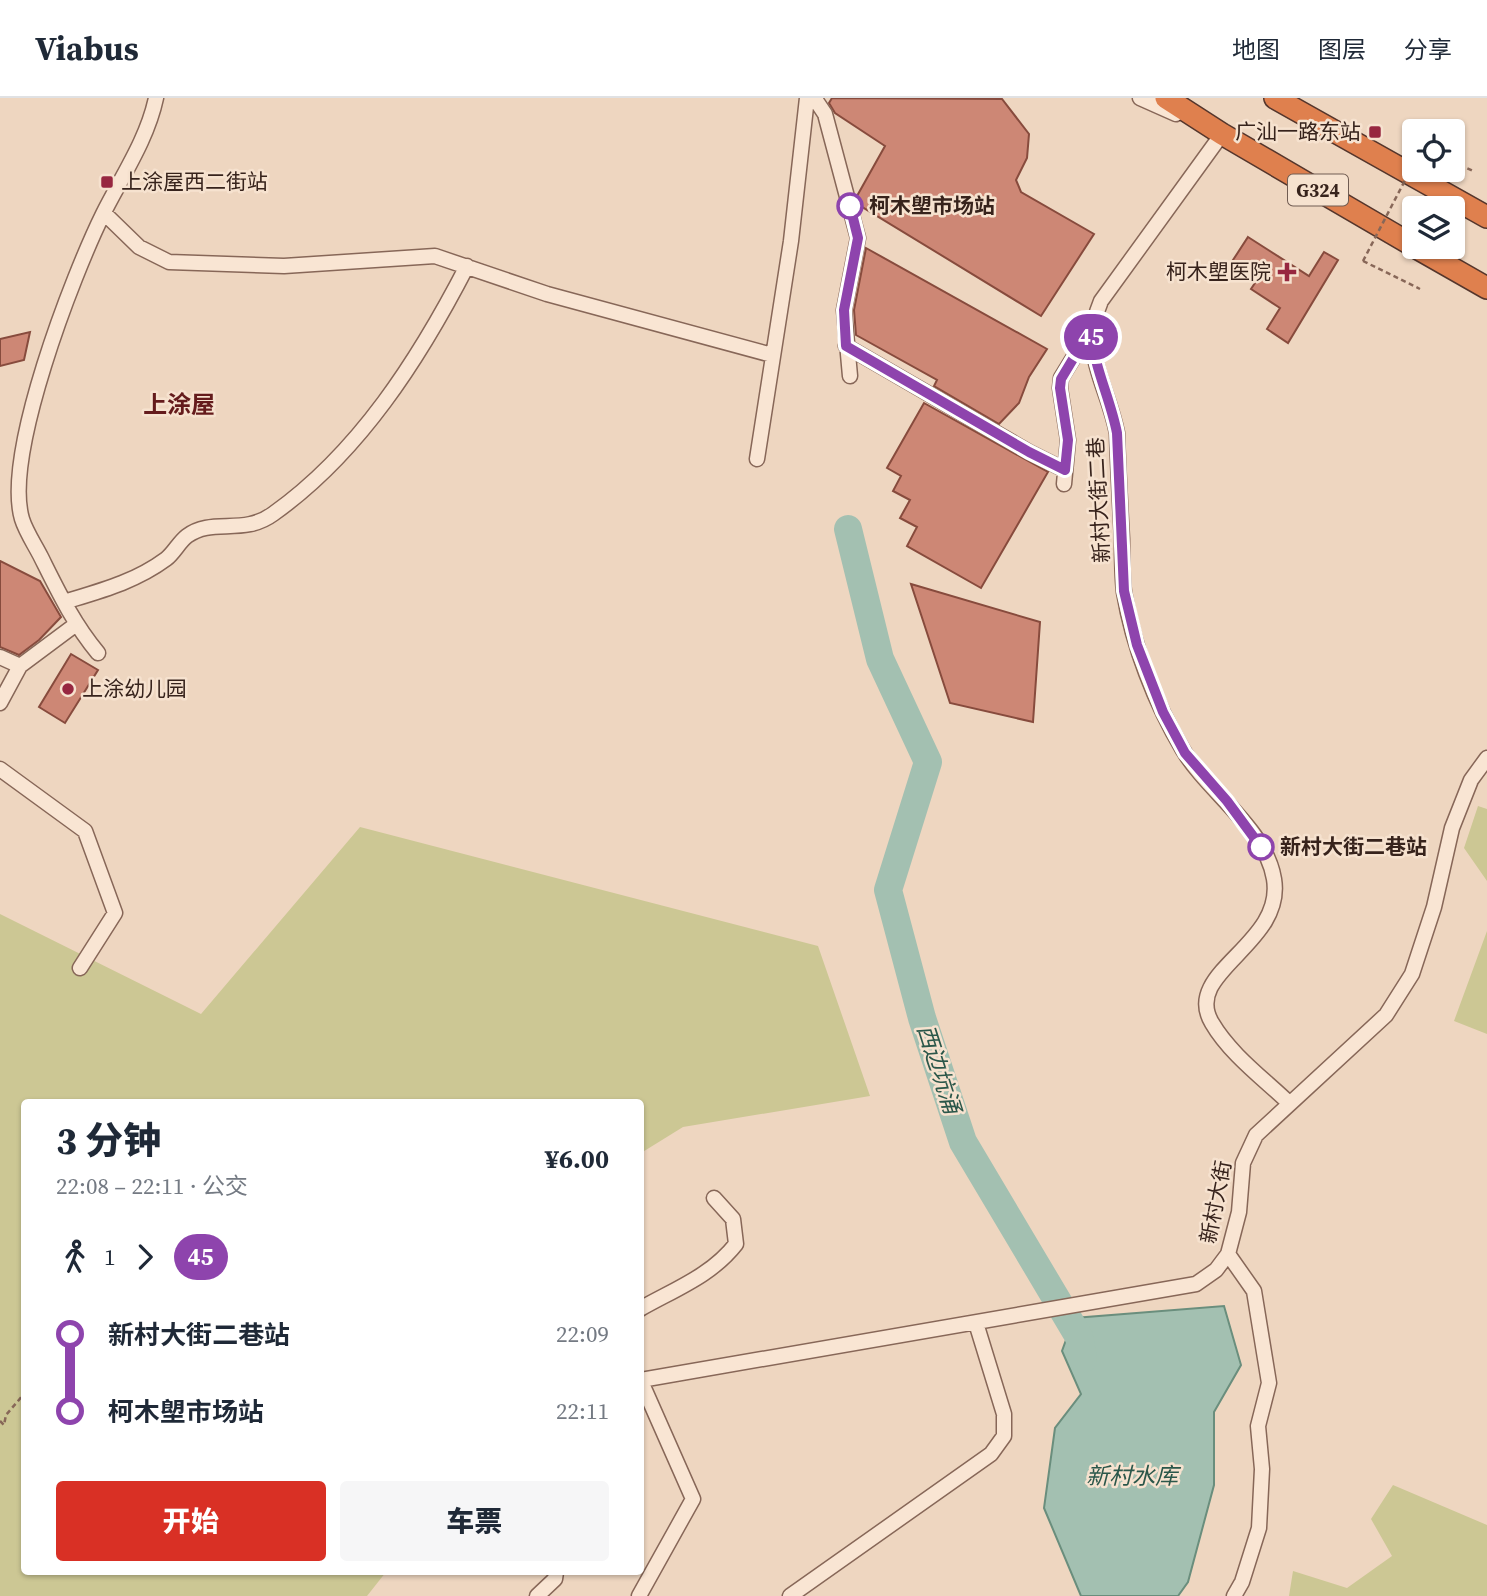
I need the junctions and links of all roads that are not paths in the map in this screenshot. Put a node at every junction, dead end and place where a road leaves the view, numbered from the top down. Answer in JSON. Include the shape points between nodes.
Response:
{"nodes":[{"id":1,"x":808,"y":98,"type":"edge"},
{"id":2,"x":1140,"y":98,"type":"edge"},
{"id":3,"x":1167,"y":98,"type":"edge"},
{"id":4,"x":1275,"y":98,"type":"edge"},
{"id":5,"x":153,"y":103,"type":"edge"},
{"id":6,"x":1222,"y":134,"type":"junction"},
{"id":7,"x":104,"y":213,"type":"junction"},
{"id":8,"x":1487,"y":217,"type":"edge"},
{"id":9,"x":1402,"y":238,"type":"edge"},
{"id":10,"x":1437,"y":259,"type":"edge"},
{"id":11,"x":467,"y":266,"type":"junction"},
{"id":12,"x":1487,"y":288,"type":"edge"},
{"id":13,"x":1091,"y":329,"type":"junction"},
{"id":14,"x":846,"y":346,"type":"junction"},
{"id":15,"x":772,"y":355,"type":"junction"},
{"id":16,"x":850,"y":376,"type":"dead end"},
{"id":17,"x":757,"y":459,"type":"dead end"},
{"id":18,"x":64,"y":603,"type":"junction"},
{"id":19,"x":75,"y":625,"type":"junction"},
{"id":20,"x":98,"y":653,"type":"dead end"},
{"id":21,"x":0,"y":657,"type":"edge"},
{"id":22,"x":20,"y":666,"type":"junction"},
{"id":23,"x":0,"y":703,"type":"edge"},
{"id":24,"x":1487,"y":758,"type":"edge"},
{"id":25,"x":0,"y":769,"type":"edge"},
{"id":26,"x":80,"y":968,"type":"dead end"},
{"id":27,"x":1289,"y":1103,"type":"junction"},
{"id":28,"x":714,"y":1198,"type":"dead end"},
{"id":29,"x":1228,"y":1255,"type":"junction"},
{"id":30,"x":644,"y":1307,"type":"edge"},
{"id":31,"x":976,"y":1323,"type":"junction"},
{"id":32,"x":644,"y":1378,"type":"edge"},
{"id":33,"x":644,"y":1386,"type":"edge"},
{"id":34,"x":556,"y":1575,"type":"edge"},
{"id":35,"x":537,"y":1596,"type":"edge"},
{"id":36,"x":639,"y":1596,"type":"edge"},
{"id":37,"x":790,"y":1596,"type":"edge"},
{"id":38,"x":1234,"y":1596,"type":"edge"}],
"edges":[{"from":1,"to":14,"type":"street","via":[[825,114],[858,238],[844,310]]},
{"from":1,"to":15,"type":"street"},
{"from":2,"to":6,"type":"street"},
{"from":3,"to":6,"type":"highway","number":"G324"},
{"from":4,"to":8,"type":"highway","number":"G324"},
{"from":5,"to":7,"type":"street","via":[[134,157]]},
{"from":6,"to":9,"type":"highway","number":"G324"},
{"from":6,"to":13,"type":"street","name":"新村大街二巷","via":[[1101,301]]},
{"from":7,"to":11,"type":"street","via":[[139,247],[169,262],[284,266],[425,256]]},
{"from":7,"to":18,"type":"street","via":[[66,296],[22,449],[18,491],[22,519]]},
{"from":10,"to":12,"type":"highway","number":"G324"},
{"from":11,"to":15,"type":"street","via":[[547,294]]},
{"from":11,"to":18,"type":"street","via":[[390,396],[326,470],[271,516],[244,527],[209,526],[187,536],[168,558],[132,580]]},
{"from":13,"to":14,"type":"street","via":[[1061,379],[1068,440],[1065,477]]},
{"from":13,"to":27,"type":"street","name":"新村大街二巷","via":[[1095,362],[1117,433],[1124,591],[1137,645],[1185,753],[1252,833],[1274,876],[1270,916],[1210,985],[1205,1008],[1225,1040]]},
{"from":14,"to":16,"type":"street"},
{"from":15,"to":17,"type":"street"},
{"from":18,"to":19,"type":"street"},
{"from":19,"to":20,"type":"street"},
{"from":19,"to":22,"type":"street"},
{"from":21,"to":22,"type":"street"},
{"from":22,"to":23,"type":"street"},
{"from":24,"to":27,"type":"street","name":"新村大街","via":[[1471,780],[1452,828],[1434,907],[1412,974],[1386,1015]]},
{"from":25,"to":26,"type":"street","via":[[85,831],[116,913]]},
{"from":27,"to":29,"type":"street","name":"新村大街","via":[[1256,1135],[1243,1163],[1239,1212]]},
{"from":28,"to":30,"type":"street","via":[[733,1219],[736,1244],[698,1280]]},
{"from":29,"to":31,"type":"street","name":"新村大街","via":[[1196,1284]]},
{"from":29,"to":38,"type":"street","via":[[1254,1291],[1269,1383],[1258,1426],[1262,1469],[1259,1528]]},
{"from":31,"to":32,"type":"street","name":"新村大街"},
{"from":31,"to":37,"type":"street","via":[[1004,1414],[1004,1436],[991,1454]]},
{"from":33,"to":36,"type":"street","via":[[693,1499]]},
{"from":34,"to":35,"type":"street"}]}
